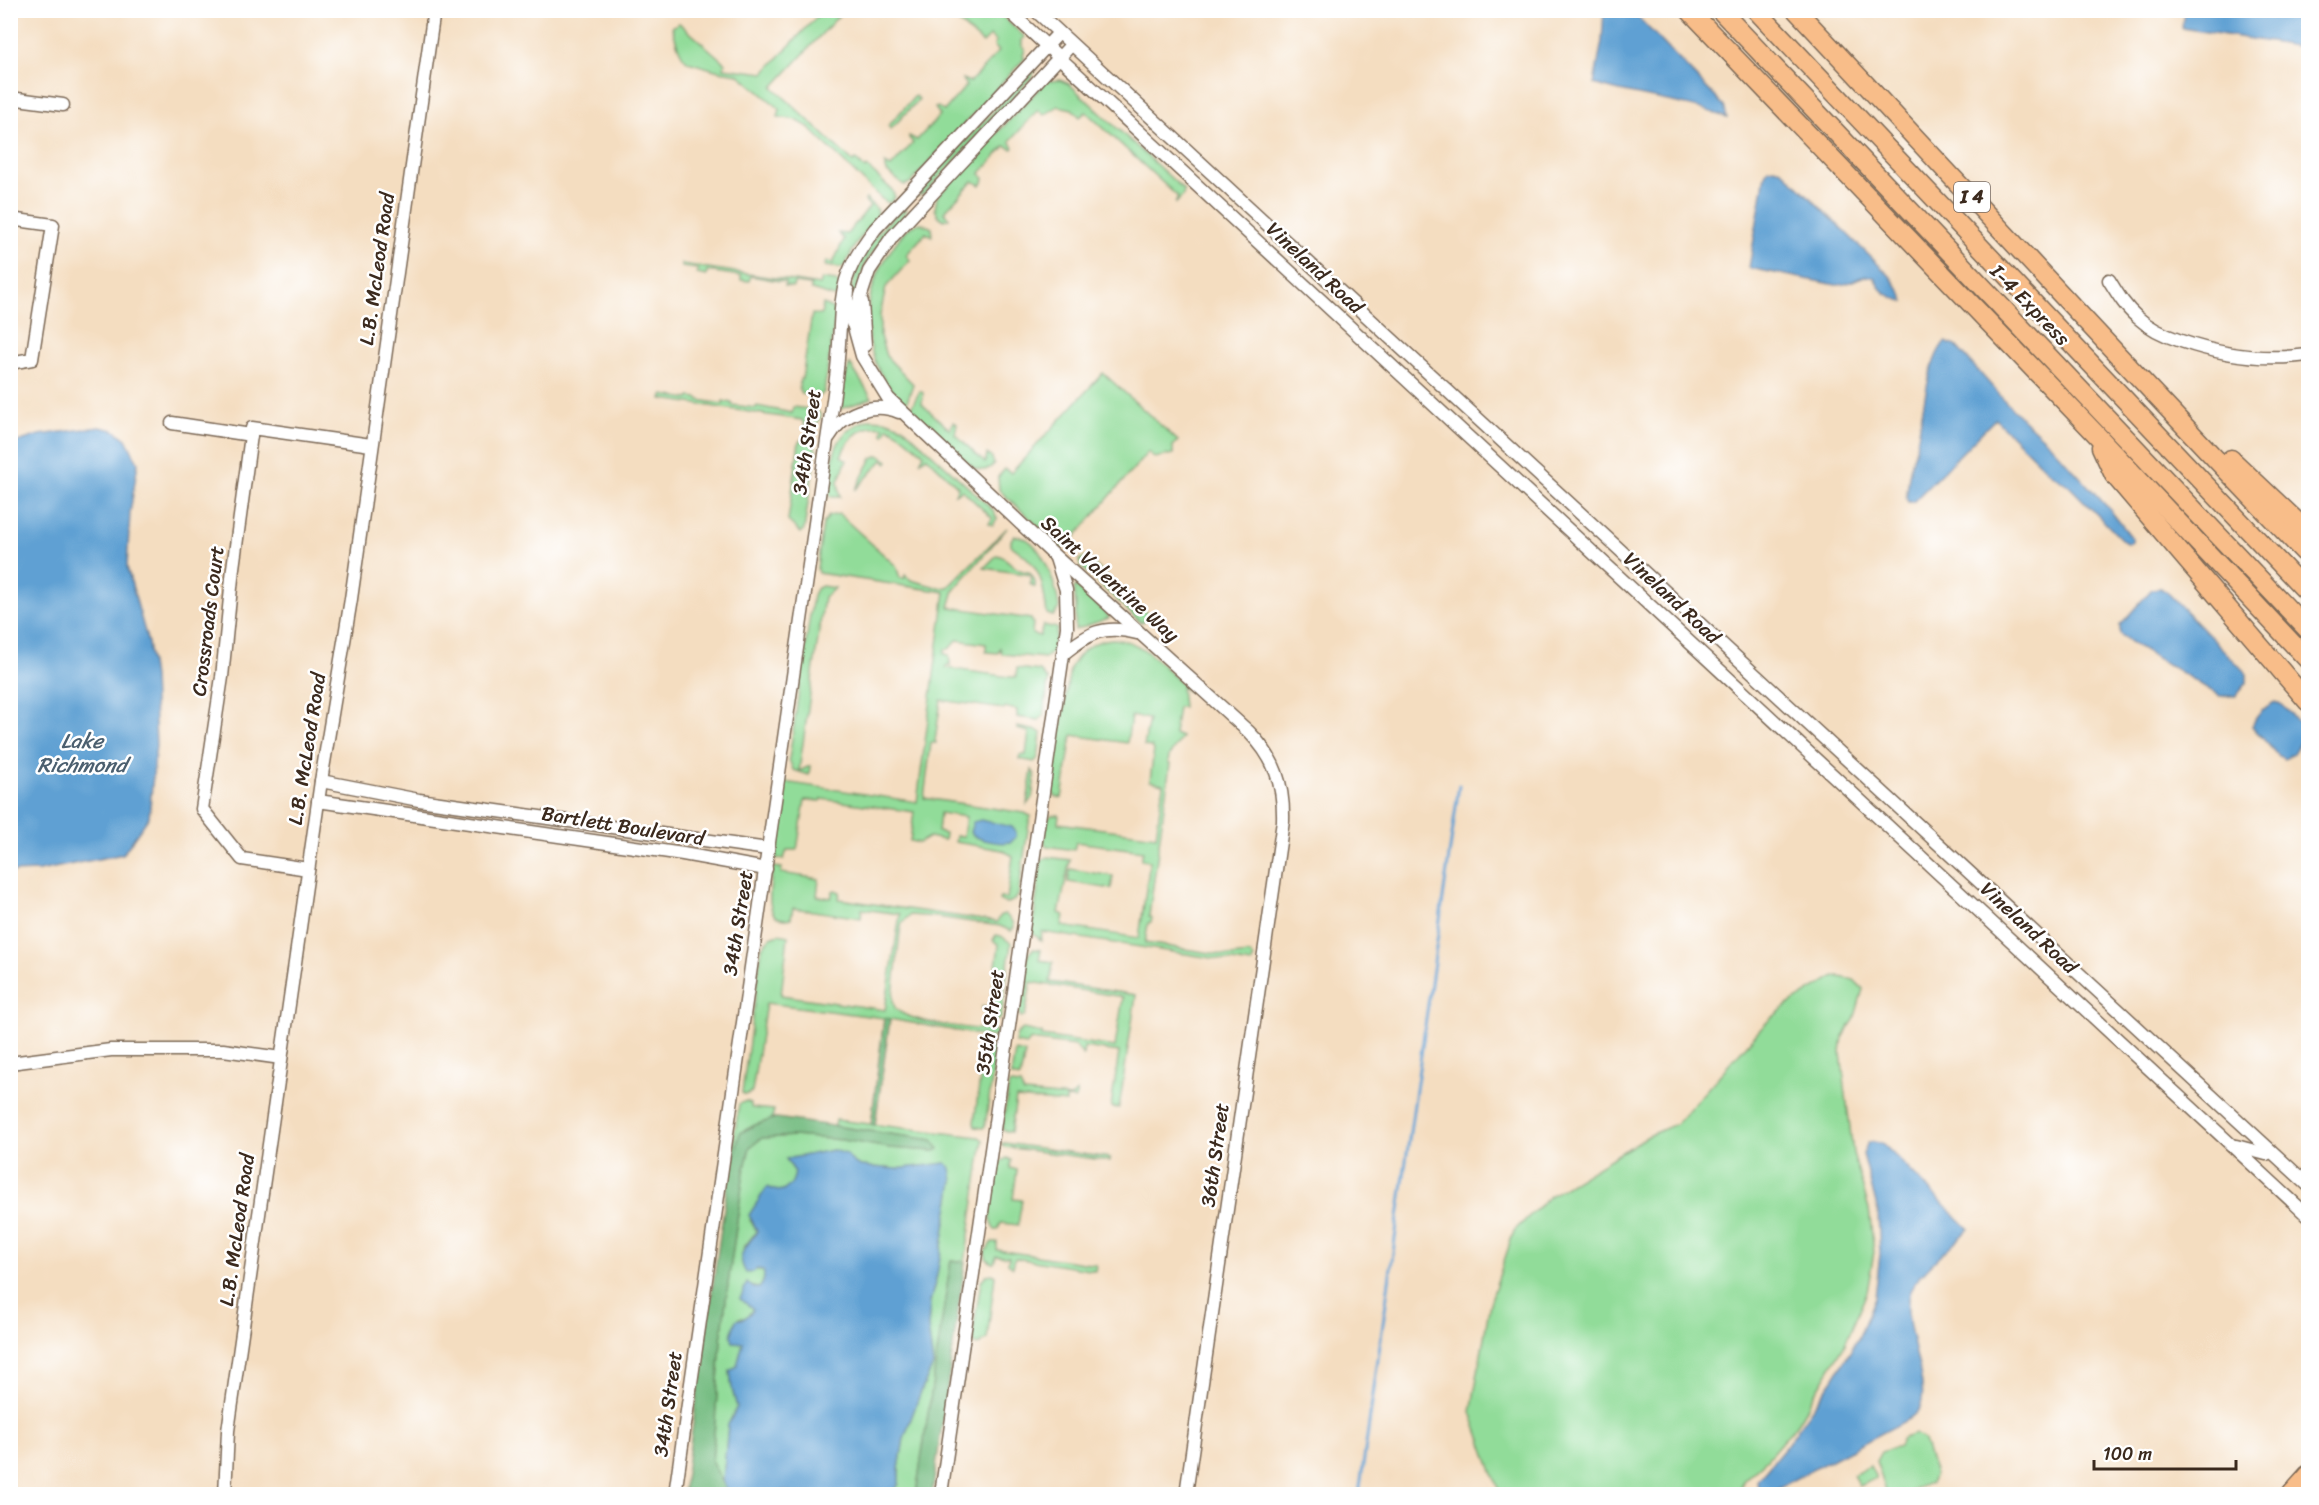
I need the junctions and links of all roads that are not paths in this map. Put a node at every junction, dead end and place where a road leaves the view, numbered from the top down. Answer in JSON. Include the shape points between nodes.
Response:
{"nodes":[{"id":1,"x":434,"y":10,"type":"edge"},
{"id":2,"x":1008,"y":10,"type":"edge"},
{"id":3,"x":1035,"y":10,"type":"edge"},
{"id":4,"x":1689,"y":10,"type":"edge"},
{"id":5,"x":1720,"y":10,"type":"edge"},
{"id":6,"x":1756,"y":10,"type":"edge"},
{"id":7,"x":1796,"y":10,"type":"edge"},
{"id":8,"x":1059,"y":33,"type":"junction"},
{"id":9,"x":1071,"y":45,"type":"junction"},
{"id":10,"x":1046,"y":46,"type":"junction"},
{"id":11,"x":1058,"y":58,"type":"junction"},
{"id":12,"x":10,"y":98,"type":"edge"},
{"id":13,"x":63,"y":105,"type":"dead end"},
{"id":14,"x":1214,"y":176,"type":"junction"},
{"id":15,"x":1202,"y":190,"type":"junction"},
{"id":16,"x":10,"y":219,"type":"edge"},
{"id":17,"x":858,"y":252,"type":"junction"},
{"id":18,"x":1298,"y":254,"type":"junction"},
{"id":19,"x":1285,"y":268,"type":"junction"},
{"id":20,"x":2109,"y":280,"type":"dead end"},
{"id":21,"x":862,"y":295,"type":"junction"},
{"id":22,"x":852,"y":322,"type":"junction"},
{"id":23,"x":2308,"y":355,"type":"edge"},
{"id":24,"x":862,"y":356,"type":"joint"},
{"id":25,"x":838,"y":357,"type":"junction"},
{"id":26,"x":10,"y":363,"type":"edge"},
{"id":27,"x":1419,"y":364,"type":"junction"},
{"id":28,"x":1407,"y":380,"type":"junction"},
{"id":29,"x":877,"y":383,"type":"junction"},
{"id":30,"x":902,"y":414,"type":"junction"},
{"id":31,"x":172,"y":423,"type":"dead end"},
{"id":32,"x":2094,"y":432,"type":"junction"},
{"id":33,"x":2190,"y":432,"type":"junction"},
{"id":34,"x":251,"y":435,"type":"junction"},
{"id":35,"x":827,"y":440,"type":"junction"},
{"id":36,"x":371,"y":445,"type":"junction"},
{"id":37,"x":2308,"y":532,"type":"edge"},
{"id":38,"x":2308,"y":556,"type":"edge"},
{"id":39,"x":1056,"y":557,"type":"junction"},
{"id":40,"x":2308,"y":593,"type":"edge"},
{"id":41,"x":1683,"y":607,"type":"junction"},
{"id":42,"x":1668,"y":622,"type":"junction"},
{"id":43,"x":2308,"y":630,"type":"edge"},
{"id":44,"x":1141,"y":634,"type":"junction"},
{"id":45,"x":1063,"y":654,"type":"junction"},
{"id":46,"x":2308,"y":660,"type":"edge"},
{"id":47,"x":2308,"y":702,"type":"edge"},
{"id":48,"x":1830,"y":742,"type":"junction"},
{"id":49,"x":1815,"y":757,"type":"junction"},
{"id":50,"x":321,"y":781,"type":"junction"},
{"id":51,"x":318,"y":801,"type":"junction"},
{"id":52,"x":570,"y":821,"type":"junction"},
{"id":53,"x":1283,"y":821,"type":"joint"},
{"id":54,"x":475,"y":824,"type":"junction"},
{"id":55,"x":768,"y":849,"type":"junction"},
{"id":56,"x":308,"y":869,"type":"junction"},
{"id":57,"x":766,"y":869,"type":"junction"},
{"id":58,"x":281,"y":1058,"type":"junction"},
{"id":59,"x":10,"y":1064,"type":"edge"},
{"id":60,"x":2232,"y":1145,"type":"junction"},
{"id":61,"x":2271,"y":1151,"type":"junction"},
{"id":62,"x":2308,"y":1185,"type":"edge"},
{"id":63,"x":2308,"y":1216,"type":"edge"},
{"id":64,"x":2308,"y":1474,"type":"edge"},
{"id":65,"x":225,"y":1494,"type":"edge"},
{"id":66,"x":675,"y":1494,"type":"edge"},
{"id":67,"x":941,"y":1494,"type":"edge"},
{"id":68,"x":1186,"y":1494,"type":"edge"},
{"id":69,"x":2290,"y":1494,"type":"edge"}],
"edges":[{"from":1,"to":36,"type":"street","name":"L.B. McLeod Road"},
{"from":2,"to":10,"type":"street","name":"Vineland Road"},
{"from":3,"to":8,"type":"street","name":"Vineland Road"},
{"from":4,"to":32,"type":"highway"},
{"from":5,"to":43,"type":"highway","name":"I-4 Express"},
{"from":6,"to":40,"type":"highway","name":"I-4 Express"},
{"from":7,"to":33,"type":"highway","number":"I 4"},
{"from":8,"to":9,"type":"street","name":"Vineland Road"},
{"from":8,"to":10,"type":"street","name":"34th Street"},
{"from":9,"to":11,"type":"street","name":"34th Street"},
{"from":9,"to":14,"type":"street","name":"Vineland Road"},
{"from":10,"to":11,"type":"street","name":"Vineland Road"},
{"from":10,"to":17,"type":"street","name":"34th Street"},
{"from":11,"to":15,"type":"street","name":"Vineland Road"},
{"from":11,"to":21,"type":"street","name":"34th Street","via":[[892,237],[869,271]]},
{"from":12,"to":13,"type":"street"},
{"from":14,"to":15,"type":"street"},
{"from":14,"to":18,"type":"street","name":"Vineland Road"},
{"from":15,"to":19,"type":"street","name":"Vineland Road"},
{"from":16,"to":26,"type":"street","via":[[52,225],[32,359]]},
{"from":17,"to":22,"type":"street","name":"34th Street","via":[[847,302]]},
{"from":17,"to":25,"type":"street","name":"34th Street","via":[[842,293]]},
{"from":18,"to":19,"type":"street"},
{"from":18,"to":27,"type":"street","name":"Vineland Road"},
{"from":19,"to":28,"type":"street","name":"Vineland Road"},
{"from":20,"to":23,"type":"street","via":[[2138,319],[2165,335],[2227,355]]},
{"from":21,"to":22,"type":"street","name":"34th Street"},
{"from":21,"to":29,"type":"street","name":"Saint Valentine Way","via":[[863,334]]},
{"from":22,"to":24,"type":"street","name":"34th Street"},
{"from":22,"to":25,"type":"street","name":"34th Street"},
{"from":24,"to":29,"type":"street","name":"Saint Valentine Way"},
{"from":25,"to":35,"type":"street","name":"34th Street"},
{"from":27,"to":28,"type":"street"},
{"from":27,"to":41,"type":"street","name":"Vineland Road"},
{"from":28,"to":42,"type":"street","name":"Vineland Road"},
{"from":29,"to":30,"type":"street","name":"Saint Valentine Way"},
{"from":30,"to":35,"type":"street","via":[[889,408],[864,410],[840,422]]},
{"from":30,"to":39,"type":"street","name":"Saint Valentine Way"},
{"from":31,"to":34,"type":"street"},
{"from":32,"to":46,"type":"highway"},
{"from":32,"to":47,"type":"highway","via":[[2114,475]]},
{"from":33,"to":37,"type":"highway","via":[[2217,445]]},
{"from":33,"to":38,"type":"highway","number":"I 4"},
{"from":34,"to":36,"type":"street","via":[[252,428]]},
{"from":34,"to":56,"type":"street","name":"Crossroads Court","via":[[202,809],[242,859]]},
{"from":35,"to":55,"type":"street","name":"34th Street"},
{"from":36,"to":50,"type":"street","name":"L.B. McLeod Road"},
{"from":39,"to":44,"type":"street","name":"Saint Valentine Way"},
{"from":39,"to":45,"type":"street","name":"35th Street","via":[[1068,608]]},
{"from":41,"to":42,"type":"street"},
{"from":41,"to":48,"type":"street","name":"Vineland Road"},
{"from":42,"to":49,"type":"street","name":"Vineland Road"},
{"from":44,"to":45,"type":"street","via":[[1107,629],[1083,638]]},
{"from":44,"to":53,"type":"street","name":"Saint Valentine Way","via":[[1268,755],[1279,778]]},
{"from":45,"to":67,"type":"street","name":"35th Street"},
{"from":48,"to":49,"type":"street"},
{"from":48,"to":61,"type":"street","name":"Vineland Road"},
{"from":49,"to":60,"type":"street","name":"Vineland Road"},
{"from":50,"to":51,"type":"street","name":"L.B. McLeod Road"},
{"from":50,"to":52,"type":"street","name":"Bartlett Boulevard"},
{"from":51,"to":54,"type":"street","name":"Bartlett Boulevard"},
{"from":51,"to":56,"type":"street","name":"L.B. McLeod Road"},
{"from":52,"to":54,"type":"street","name":"Bartlett Boulevard","via":[[563,829],[510,822]]},
{"from":52,"to":55,"type":"street","name":"Bartlett Boulevard"},
{"from":53,"to":68,"type":"street","name":"36th Street"},
{"from":54,"to":57,"type":"street","name":"Bartlett Boulevard"},
{"from":55,"to":57,"type":"street","name":"34th Street"},
{"from":56,"to":58,"type":"street","name":"L.B. McLeod Road"},
{"from":57,"to":66,"type":"street","name":"34th Street"},
{"from":58,"to":59,"type":"street","via":[[223,1050],[122,1049]]},
{"from":58,"to":65,"type":"street","name":"L.B. McLeod Road","via":[[228,1431]]},
{"from":60,"to":61,"type":"street","via":[[2266,1154]]},
{"from":60,"to":63,"type":"street","name":"Vineland Road"},
{"from":61,"to":62,"type":"street","name":"Vineland Road"},
{"from":64,"to":69,"type":"main road"}]}
